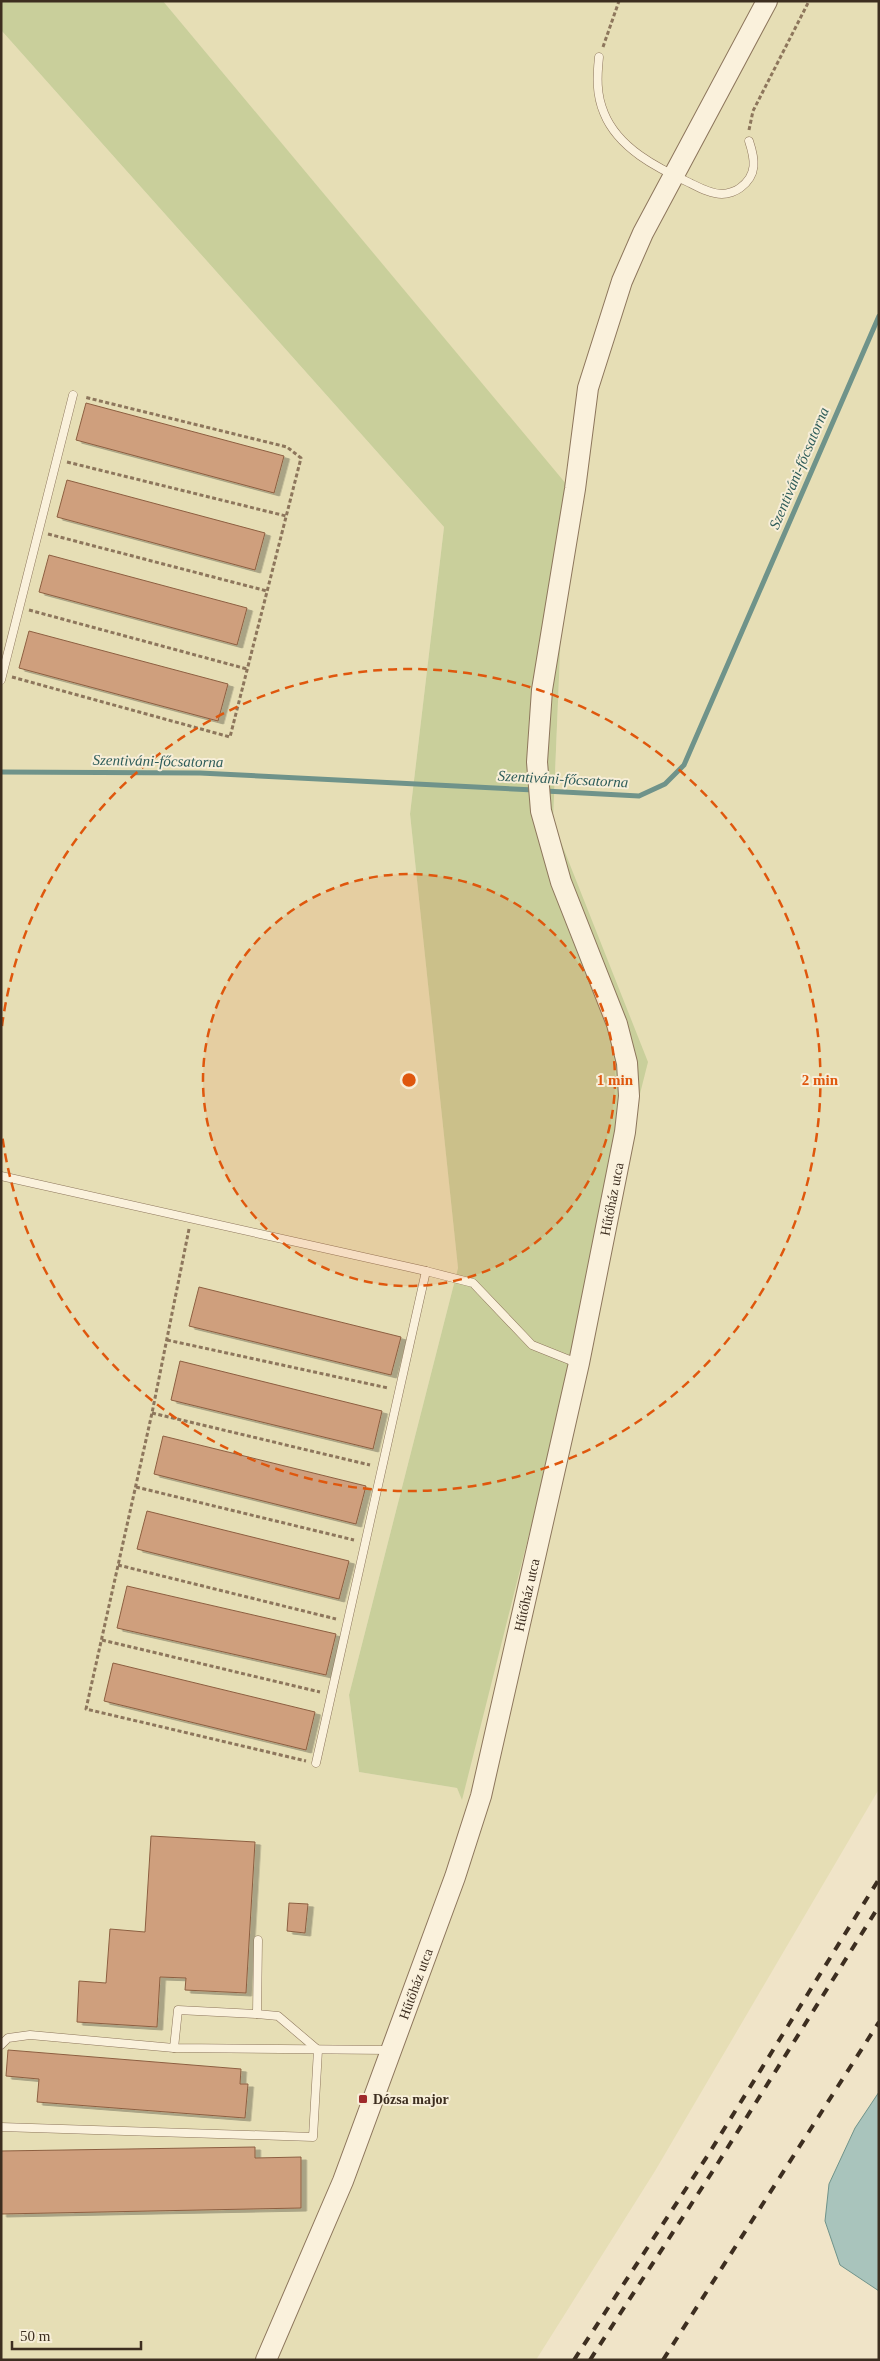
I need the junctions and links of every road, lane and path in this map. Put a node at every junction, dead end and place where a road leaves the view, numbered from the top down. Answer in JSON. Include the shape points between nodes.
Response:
{"nodes":[{"id":1,"x":619,"y":1,"type":"edge"},
{"id":2,"x":767,"y":1,"type":"edge"},
{"id":3,"x":809,"y":1,"type":"edge"},
{"id":4,"x":599,"y":57,"type":"joint"},
{"id":5,"x":750,"y":140,"type":"joint"},
{"id":6,"x":674,"y":176,"type":"junction"},
{"id":7,"x":73,"y":395,"type":"joint"},
{"id":8,"x":57,"y":459,"type":"junction"},
{"id":9,"x":286,"y":516,"type":"junction"},
{"id":10,"x":38,"y":531,"type":"junction"},
{"id":11,"x":267,"y":591,"type":"junction"},
{"id":12,"x":19,"y":608,"type":"junction"},
{"id":13,"x":247,"y":669,"type":"junction"},
{"id":14,"x":2,"y":677,"type":"edge"},
{"id":15,"x":1,"y":1176,"type":"edge"},
{"id":16,"x":191,"y":1218,"type":"junction"},
{"id":17,"x":426,"y":1270,"type":"junction"},
{"id":18,"x":167,"y":1340,"type":"junction"},
{"id":19,"x":579,"y":1363,"type":"junction"},
{"id":20,"x":399,"y":1390,"type":"junction"},
{"id":21,"x":152,"y":1414,"type":"junction"},
{"id":22,"x":382,"y":1468,"type":"junction"},
{"id":23,"x":136,"y":1487,"type":"junction"},
{"id":24,"x":366,"y":1542,"type":"junction"},
{"id":25,"x":118,"y":1565,"type":"junction"},
{"id":26,"x":348,"y":1622,"type":"junction"},
{"id":27,"x":102,"y":1640,"type":"junction"},
{"id":28,"x":332,"y":1695,"type":"junction"},
{"id":29,"x":316,"y":1764,"type":"joint"},
{"id":30,"x":258,"y":1940,"type":"dead end"},
{"id":31,"x":257,"y":2014,"type":"junction"},
{"id":32,"x":1,"y":2045,"type":"edge"},
{"id":33,"x":174,"y":2048,"type":"junction"},
{"id":34,"x":318,"y":2050,"type":"junction"},
{"id":35,"x":391,"y":2050,"type":"junction"},
{"id":36,"x":1,"y":2127,"type":"edge"},
{"id":37,"x":266,"y":2360,"type":"edge"}],
"edges":[{"from":1,"to":4,"type":"path"},
{"from":2,"to":6,"type":"street","name":"Hűtőház utca"},
{"from":3,"to":5,"type":"path","via":[[753,111]]},
{"from":4,"to":6,"type":"lane","via":[[599,97],[613,129],[637,153]]},
{"from":5,"to":6,"type":"lane","via":[[754,170],[748,182],[738,190],[724,195],[710,192]]},
{"from":6,"to":19,"type":"street","name":"Hűtőház utca","via":[[643,233],[622,282],[588,388],[542,690],[537,762],[541,811],[560,882],[617,1024],[627,1063],[629,1096],[625,1132]]},
{"from":7,"to":8,"type":"lane"},
{"from":7,"to":9,"type":"path","via":[[287,447],[301,458]]},
{"from":8,"to":9,"type":"path"},
{"from":8,"to":10,"type":"lane"},
{"from":9,"to":11,"type":"path"},
{"from":10,"to":11,"type":"path"},
{"from":10,"to":12,"type":"lane"},
{"from":11,"to":13,"type":"path"},
{"from":12,"to":13,"type":"path"},
{"from":12,"to":14,"type":"lane"},
{"from":13,"to":14,"type":"path","via":[[230,737]]},
{"from":15,"to":16,"type":"lane"},
{"from":16,"to":17,"type":"lane"},
{"from":16,"to":18,"type":"path"},
{"from":17,"to":19,"type":"lane","via":[[473,1283],[532,1345]]},
{"from":17,"to":20,"type":"lane"},
{"from":18,"to":20,"type":"path"},
{"from":18,"to":21,"type":"path"},
{"from":19,"to":35,"type":"street","name":"Hűtőház utca","via":[[481,1796],[455,1877]]},
{"from":20,"to":22,"type":"lane"},
{"from":21,"to":22,"type":"path"},
{"from":21,"to":23,"type":"path"},
{"from":22,"to":24,"type":"lane"},
{"from":23,"to":24,"type":"path"},
{"from":23,"to":25,"type":"path"},
{"from":24,"to":26,"type":"lane"},
{"from":25,"to":26,"type":"path"},
{"from":25,"to":27,"type":"path"},
{"from":26,"to":28,"type":"lane"},
{"from":27,"to":28,"type":"path"},
{"from":27,"to":29,"type":"path","via":[[86,1709]]},
{"from":28,"to":29,"type":"lane"},
{"from":30,"to":31,"type":"lane"},
{"from":31,"to":33,"type":"lane","via":[[178,2010]]},
{"from":31,"to":34,"type":"lane","via":[[278,2016]]},
{"from":32,"to":33,"type":"lane","via":[[8,2038],[30,2035]]},
{"from":33,"to":34,"type":"lane"},
{"from":34,"to":35,"type":"lane"},
{"from":34,"to":36,"type":"lane","via":[[314,2138]]},
{"from":35,"to":37,"type":"street","name":"Hűtőház utca","via":[[343,2181]]}]}
